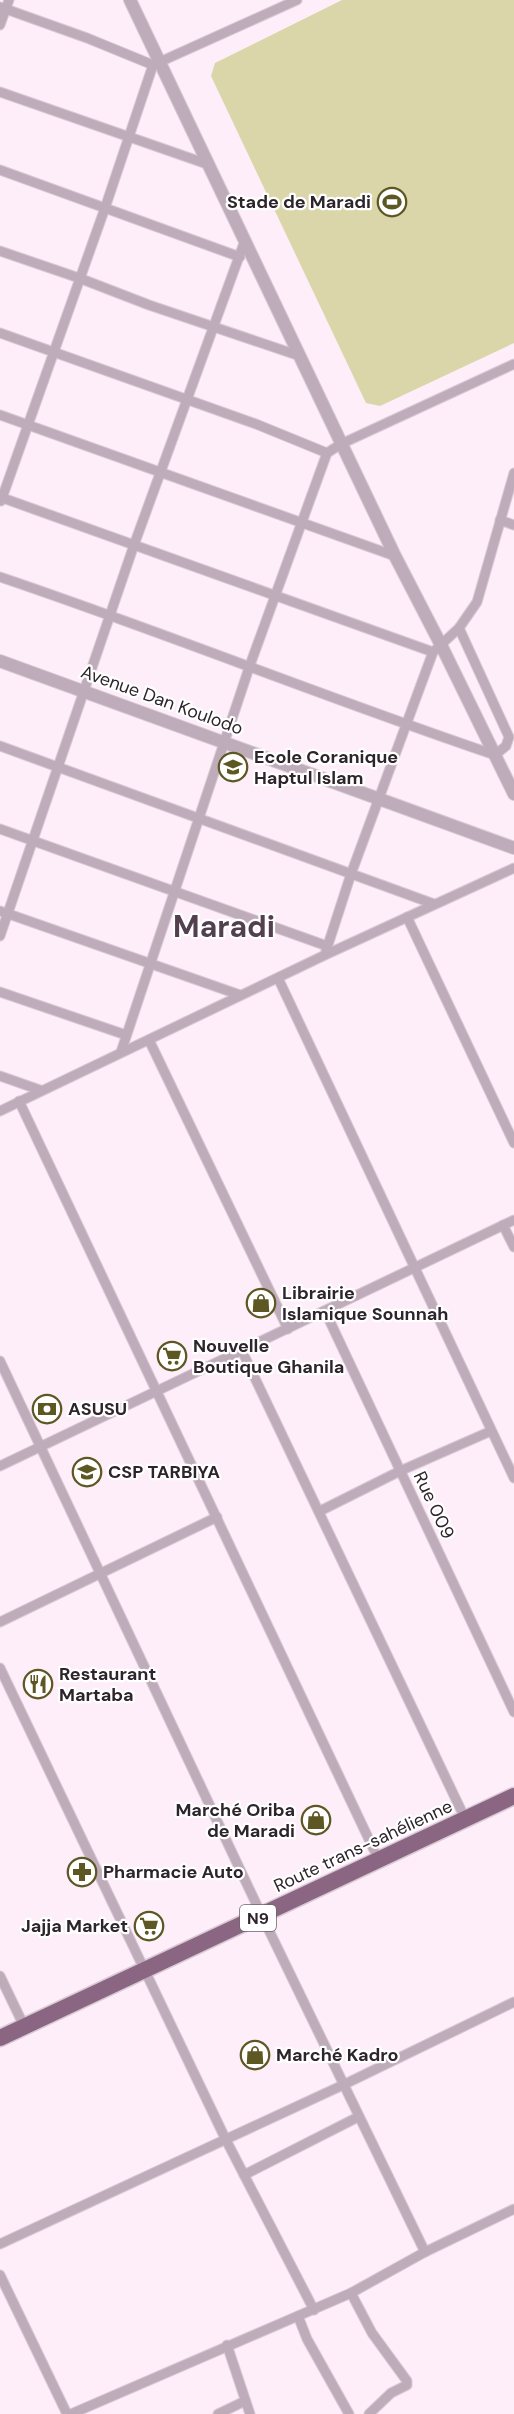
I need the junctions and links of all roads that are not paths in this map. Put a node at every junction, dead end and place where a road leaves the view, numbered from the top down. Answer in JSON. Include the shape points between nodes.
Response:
{"nodes":[{"id":1,"x":130,"y":0,"type":"edge"},
{"id":2,"x":297,"y":0,"type":"edge"},
{"id":3,"x":5,"y":5,"type":"edge"},
{"id":4,"x":0,"y":25,"type":"edge"},
{"id":5,"x":157,"y":64,"type":"junction"},
{"id":6,"x":0,"y":92,"type":"edge"},
{"id":7,"x":128,"y":137,"type":"junction"},
{"id":8,"x":207,"y":164,"type":"junction"},
{"id":9,"x":0,"y":170,"type":"edge"},
{"id":10,"x":105,"y":208,"type":"junction"},
{"id":11,"x":244,"y":243,"type":"junction"},
{"id":12,"x":0,"y":251,"type":"edge"},
{"id":13,"x":240,"y":257,"type":"junction"},
{"id":14,"x":79,"y":278,"type":"junction"},
{"id":15,"x":214,"y":328,"type":"junction"},
{"id":16,"x":0,"y":333,"type":"edge"},
{"id":17,"x":53,"y":352,"type":"junction"},
{"id":18,"x":300,"y":356,"type":"junction"},
{"id":19,"x":514,"y":364,"type":"edge"},
{"id":20,"x":187,"y":399,"type":"junction"},
{"id":21,"x":0,"y":415,"type":"edge"},
{"id":22,"x":29,"y":425,"type":"junction"},
{"id":23,"x":341,"y":444,"type":"junction"},
{"id":24,"x":327,"y":453,"type":"junction"},
{"id":25,"x":159,"y":473,"type":"junction"},
{"id":26,"x":514,"y":473,"type":"edge"},
{"id":27,"x":1,"y":499,"type":"edge"},
{"id":28,"x":500,"y":520,"type":"junction"},
{"id":29,"x":301,"y":524,"type":"junction"},
{"id":30,"x":514,"y":525,"type":"edge"},
{"id":31,"x":134,"y":545,"type":"junction"},
{"id":32,"x":394,"y":556,"type":"junction"},
{"id":33,"x":0,"y":577,"type":"edge"},
{"id":34,"x":276,"y":595,"type":"junction"},
{"id":35,"x":111,"y":615,"type":"junction"},
{"id":36,"x":459,"y":628,"type":"junction"},
{"id":37,"x":437,"y":648,"type":"junction"},
{"id":38,"x":0,"y":661,"type":"edge"},
{"id":39,"x":250,"y":665,"type":"junction"},
{"id":40,"x":85,"y":690,"type":"junction"},
{"id":41,"x":406,"y":725,"type":"junction"},
{"id":42,"x":224,"y":742,"type":"junction"},
{"id":43,"x":0,"y":746,"type":"edge"},
{"id":44,"x":495,"y":755,"type":"junction"},
{"id":45,"x":57,"y":766,"type":"junction"},
{"id":46,"x":514,"y":794,"type":"edge"},
{"id":47,"x":379,"y":798,"type":"junction"},
{"id":48,"x":198,"y":817,"type":"junction"},
{"id":49,"x":0,"y":829,"type":"edge"},
{"id":50,"x":33,"y":841,"type":"junction"},
{"id":51,"x":514,"y":849,"type":"edge"},
{"id":52,"x":514,"y":868,"type":"edge"},
{"id":53,"x":351,"y":874,"type":"junction"},
{"id":54,"x":176,"y":891,"type":"junction"},
{"id":55,"x":434,"y":904,"type":"junction"},
{"id":56,"x":4,"y":912,"type":"edge"},
{"id":57,"x":407,"y":917,"type":"junction"},
{"id":58,"x":0,"y":936,"type":"edge"},
{"id":59,"x":326,"y":950,"type":"junction"},
{"id":60,"x":151,"y":965,"type":"junction"},
{"id":61,"x":278,"y":978,"type":"junction"},
{"id":62,"x":0,"y":992,"type":"edge"},
{"id":63,"x":240,"y":995,"type":"junction"},
{"id":64,"x":126,"y":1035,"type":"junction"},
{"id":65,"x":149,"y":1040,"type":"junction"},
{"id":66,"x":121,"y":1052,"type":"junction"},
{"id":67,"x":0,"y":1076,"type":"edge"},
{"id":68,"x":40,"y":1090,"type":"junction"},
{"id":69,"x":19,"y":1101,"type":"junction"},
{"id":70,"x":0,"y":1111,"type":"edge"},
{"id":71,"x":514,"y":1143,"type":"edge"},
{"id":72,"x":514,"y":1220,"type":"edge"},
{"id":73,"x":503,"y":1225,"type":"junction"},
{"id":74,"x":514,"y":1247,"type":"edge"},
{"id":75,"x":414,"y":1267,"type":"junction"},
{"id":76,"x":325,"y":1311,"type":"junction"},
{"id":77,"x":288,"y":1329,"type":"junction"},
{"id":78,"x":242,"y":1351,"type":"junction"},
{"id":79,"x":0,"y":1361,"type":"edge"},
{"id":80,"x":157,"y":1390,"type":"junction"},
{"id":81,"x":490,"y":1431,"type":"junction"},
{"id":82,"x":41,"y":1446,"type":"junction"},
{"id":83,"x":0,"y":1466,"type":"edge"},
{"id":84,"x":400,"y":1471,"type":"junction"},
{"id":85,"x":514,"y":1478,"type":"edge"},
{"id":86,"x":320,"y":1511,"type":"junction"},
{"id":87,"x":217,"y":1517,"type":"junction"},
{"id":88,"x":100,"y":1574,"type":"junction"},
{"id":89,"x":0,"y":1622,"type":"edge"},
{"id":90,"x":0,"y":1668,"type":"edge"},
{"id":91,"x":514,"y":1712,"type":"edge"},
{"id":92,"x":514,"y":1785,"type":"edge"},
{"id":93,"x":514,"y":1796,"type":"edge"},
{"id":94,"x":461,"y":1810,"type":"junction"},
{"id":95,"x":374,"y":1850,"type":"junction"},
{"id":96,"x":260,"y":1911,"type":"junction"},
{"id":97,"x":142,"y":1967,"type":"junction"},
{"id":98,"x":0,"y":1976,"type":"edge"},
{"id":99,"x":514,"y":2002,"type":"edge"},
{"id":100,"x":22,"y":2022,"type":"junction"},
{"id":101,"x":0,"y":2027,"type":"edge"},
{"id":102,"x":0,"y":2038,"type":"edge"},
{"id":103,"x":343,"y":2085,"type":"junction"},
{"id":104,"x":358,"y":2117,"type":"junction"},
{"id":105,"x":226,"y":2140,"type":"junction"},
{"id":106,"x":244,"y":2175,"type":"junction"},
{"id":107,"x":514,"y":2209,"type":"edge"},
{"id":108,"x":0,"y":2244,"type":"edge"},
{"id":109,"x":425,"y":2252,"type":"junction"},
{"id":110,"x":0,"y":2274,"type":"edge"},
{"id":111,"x":351,"y":2293,"type":"junction"},
{"id":112,"x":314,"y":2310,"type":"junction"},
{"id":113,"x":298,"y":2316,"type":"junction"},
{"id":114,"x":227,"y":2345,"type":"junction"},
{"id":115,"x":245,"y":2401,"type":"junction"},
{"id":116,"x":69,"y":2414,"type":"edge"},
{"id":117,"x":218,"y":2414,"type":"edge"},
{"id":118,"x":250,"y":2414,"type":"edge"},
{"id":119,"x":349,"y":2414,"type":"edge"},
{"id":120,"x":369,"y":2414,"type":"edge"}],
"edges":[{"from":1,"to":5,"type":"street"},
{"from":2,"to":5,"type":"street"},
{"from":3,"to":4,"type":"street"},
{"from":3,"to":5,"type":"street"},
{"from":5,"to":7,"type":"street"},
{"from":5,"to":8,"type":"street"},
{"from":6,"to":7,"type":"street"},
{"from":7,"to":8,"type":"street"},
{"from":7,"to":10,"type":"street"},
{"from":8,"to":11,"type":"street"},
{"from":9,"to":10,"type":"street"},
{"from":10,"to":13,"type":"street"},
{"from":10,"to":14,"type":"street"},
{"from":11,"to":13,"type":"street"},
{"from":11,"to":18,"type":"street"},
{"from":12,"to":14,"type":"street"},
{"from":13,"to":15,"type":"street"},
{"from":14,"to":15,"type":"street"},
{"from":14,"to":17,"type":"street"},
{"from":15,"to":18,"type":"street"},
{"from":15,"to":20,"type":"street"},
{"from":16,"to":17,"type":"street"},
{"from":17,"to":20,"type":"street"},
{"from":17,"to":22,"type":"street"},
{"from":18,"to":23,"type":"street"},
{"from":19,"to":23,"type":"street"},
{"from":20,"to":24,"type":"street"},
{"from":20,"to":25,"type":"street"},
{"from":21,"to":22,"type":"street"},
{"from":22,"to":25,"type":"street"},
{"from":22,"to":27,"type":"street"},
{"from":23,"to":24,"type":"street"},
{"from":23,"to":32,"type":"street"},
{"from":24,"to":29,"type":"street"},
{"from":25,"to":29,"type":"street"},
{"from":25,"to":31,"type":"street"},
{"from":26,"to":28,"type":"street"},
{"from":27,"to":31,"type":"street"},
{"from":28,"to":30,"type":"street"},
{"from":28,"to":36,"type":"street","via":[[477,602]]},
{"from":29,"to":32,"type":"street"},
{"from":29,"to":34,"type":"street"},
{"from":31,"to":34,"type":"street"},
{"from":31,"to":35,"type":"street"},
{"from":32,"to":37,"type":"street"},
{"from":33,"to":35,"type":"street"},
{"from":34,"to":37,"type":"street"},
{"from":34,"to":39,"type":"street"},
{"from":35,"to":39,"type":"street"},
{"from":35,"to":40,"type":"street"},
{"from":36,"to":37,"type":"street"},
{"from":36,"to":44,"type":"street","via":[[508,737],[506,746]]},
{"from":37,"to":41,"type":"street"},
{"from":37,"to":44,"type":"street"},
{"from":38,"to":40,"type":"street","name":"Avenue Dan Koulodo"},
{"from":39,"to":41,"type":"street"},
{"from":39,"to":42,"type":"street"},
{"from":40,"to":42,"type":"street","name":"Avenue Dan Koulodo"},
{"from":40,"to":45,"type":"street"},
{"from":41,"to":44,"type":"street"},
{"from":41,"to":47,"type":"street"},
{"from":42,"to":47,"type":"street","name":"Avenue Dan Koulodo"},
{"from":42,"to":48,"type":"street"},
{"from":43,"to":45,"type":"street"},
{"from":44,"to":46,"type":"street"},
{"from":45,"to":48,"type":"street"},
{"from":45,"to":50,"type":"street"},
{"from":47,"to":51,"type":"street","name":"Avenue Dan Koulodo"},
{"from":47,"to":53,"type":"street"},
{"from":48,"to":53,"type":"street"},
{"from":48,"to":54,"type":"street"},
{"from":49,"to":50,"type":"street"},
{"from":50,"to":54,"type":"street"},
{"from":50,"to":56,"type":"street"},
{"from":52,"to":55,"type":"street"},
{"from":53,"to":55,"type":"street"},
{"from":53,"to":59,"type":"street"},
{"from":54,"to":59,"type":"street"},
{"from":54,"to":60,"type":"street"},
{"from":55,"to":57,"type":"street"},
{"from":56,"to":58,"type":"street"},
{"from":56,"to":60,"type":"street"},
{"from":57,"to":59,"type":"street"},
{"from":57,"to":71,"type":"street"},
{"from":59,"to":61,"type":"street"},
{"from":60,"to":63,"type":"street"},
{"from":60,"to":64,"type":"street"},
{"from":61,"to":63,"type":"street"},
{"from":61,"to":75,"type":"street"},
{"from":62,"to":64,"type":"street"},
{"from":63,"to":65,"type":"street"},
{"from":64,"to":66,"type":"street"},
{"from":65,"to":66,"type":"street"},
{"from":65,"to":77,"type":"street"},
{"from":66,"to":68,"type":"street"},
{"from":67,"to":68,"type":"street"},
{"from":68,"to":69,"type":"street"},
{"from":69,"to":70,"type":"street"},
{"from":69,"to":80,"type":"street"},
{"from":72,"to":73,"type":"street"},
{"from":73,"to":74,"type":"street"},
{"from":73,"to":75,"type":"street"},
{"from":75,"to":76,"type":"street"},
{"from":75,"to":81,"type":"street"},
{"from":76,"to":77,"type":"street"},
{"from":76,"to":84,"type":"street","name":"Rue 009"},
{"from":77,"to":78,"type":"street"},
{"from":78,"to":80,"type":"street"},
{"from":78,"to":86,"type":"street"},
{"from":79,"to":82,"type":"street"},
{"from":80,"to":82,"type":"street"},
{"from":80,"to":87,"type":"street"},
{"from":81,"to":84,"type":"street"},
{"from":81,"to":85,"type":"street"},
{"from":82,"to":83,"type":"street"},
{"from":82,"to":88,"type":"street"},
{"from":84,"to":86,"type":"street"},
{"from":84,"to":91,"type":"street","name":"Rue 009"},
{"from":86,"to":94,"type":"street"},
{"from":87,"to":88,"type":"street"},
{"from":87,"to":95,"type":"street"},
{"from":88,"to":89,"type":"street"},
{"from":88,"to":96,"type":"street"},
{"from":90,"to":97,"type":"street"},
{"from":92,"to":94,"type":"highway","name":"Route trans-sahélienne","number":"N9"},
{"from":93,"to":96,"type":"highway","name":"Route trans-sahélienne","number":"N9"},
{"from":94,"to":95,"type":"highway","name":"Route trans-sahélienne","number":"N9"},
{"from":95,"to":96,"type":"highway","name":"Route trans-sahélienne","number":"N9"},
{"from":96,"to":97,"type":"highway","name":"Route trans-sahélienne","number":"N9"},
{"from":96,"to":103,"type":"street"},
{"from":97,"to":100,"type":"highway","name":"Route trans-sahélienne","number":"N9"},
{"from":97,"to":105,"type":"street"},
{"from":98,"to":100,"type":"street"},
{"from":99,"to":103,"type":"street"},
{"from":100,"to":101,"type":"highway","name":"Route trans-sahélienne","number":"N9"},
{"from":100,"to":102,"type":"highway","name":"Route trans-sahélienne","number":"N9"},
{"from":103,"to":104,"type":"street"},
{"from":103,"to":105,"type":"street"},
{"from":104,"to":106,"type":"street"},
{"from":104,"to":109,"type":"street"},
{"from":105,"to":106,"type":"street"},
{"from":105,"to":108,"type":"street"},
{"from":106,"to":112,"type":"street"},
{"from":107,"to":109,"type":"street"},
{"from":109,"to":111,"type":"street"},
{"from":110,"to":116,"type":"street"},
{"from":111,"to":112,"type":"street"},
{"from":111,"to":120,"type":"street","via":[[372,2333],[407,2381],[407,2385],[391,2393]]},
{"from":112,"to":113,"type":"street"},
{"from":113,"to":114,"type":"street"},
{"from":113,"to":119,"type":"street"},
{"from":114,"to":115,"type":"street"},
{"from":114,"to":116,"type":"street"},
{"from":115,"to":117,"type":"street"},
{"from":115,"to":118,"type":"street"}]}
